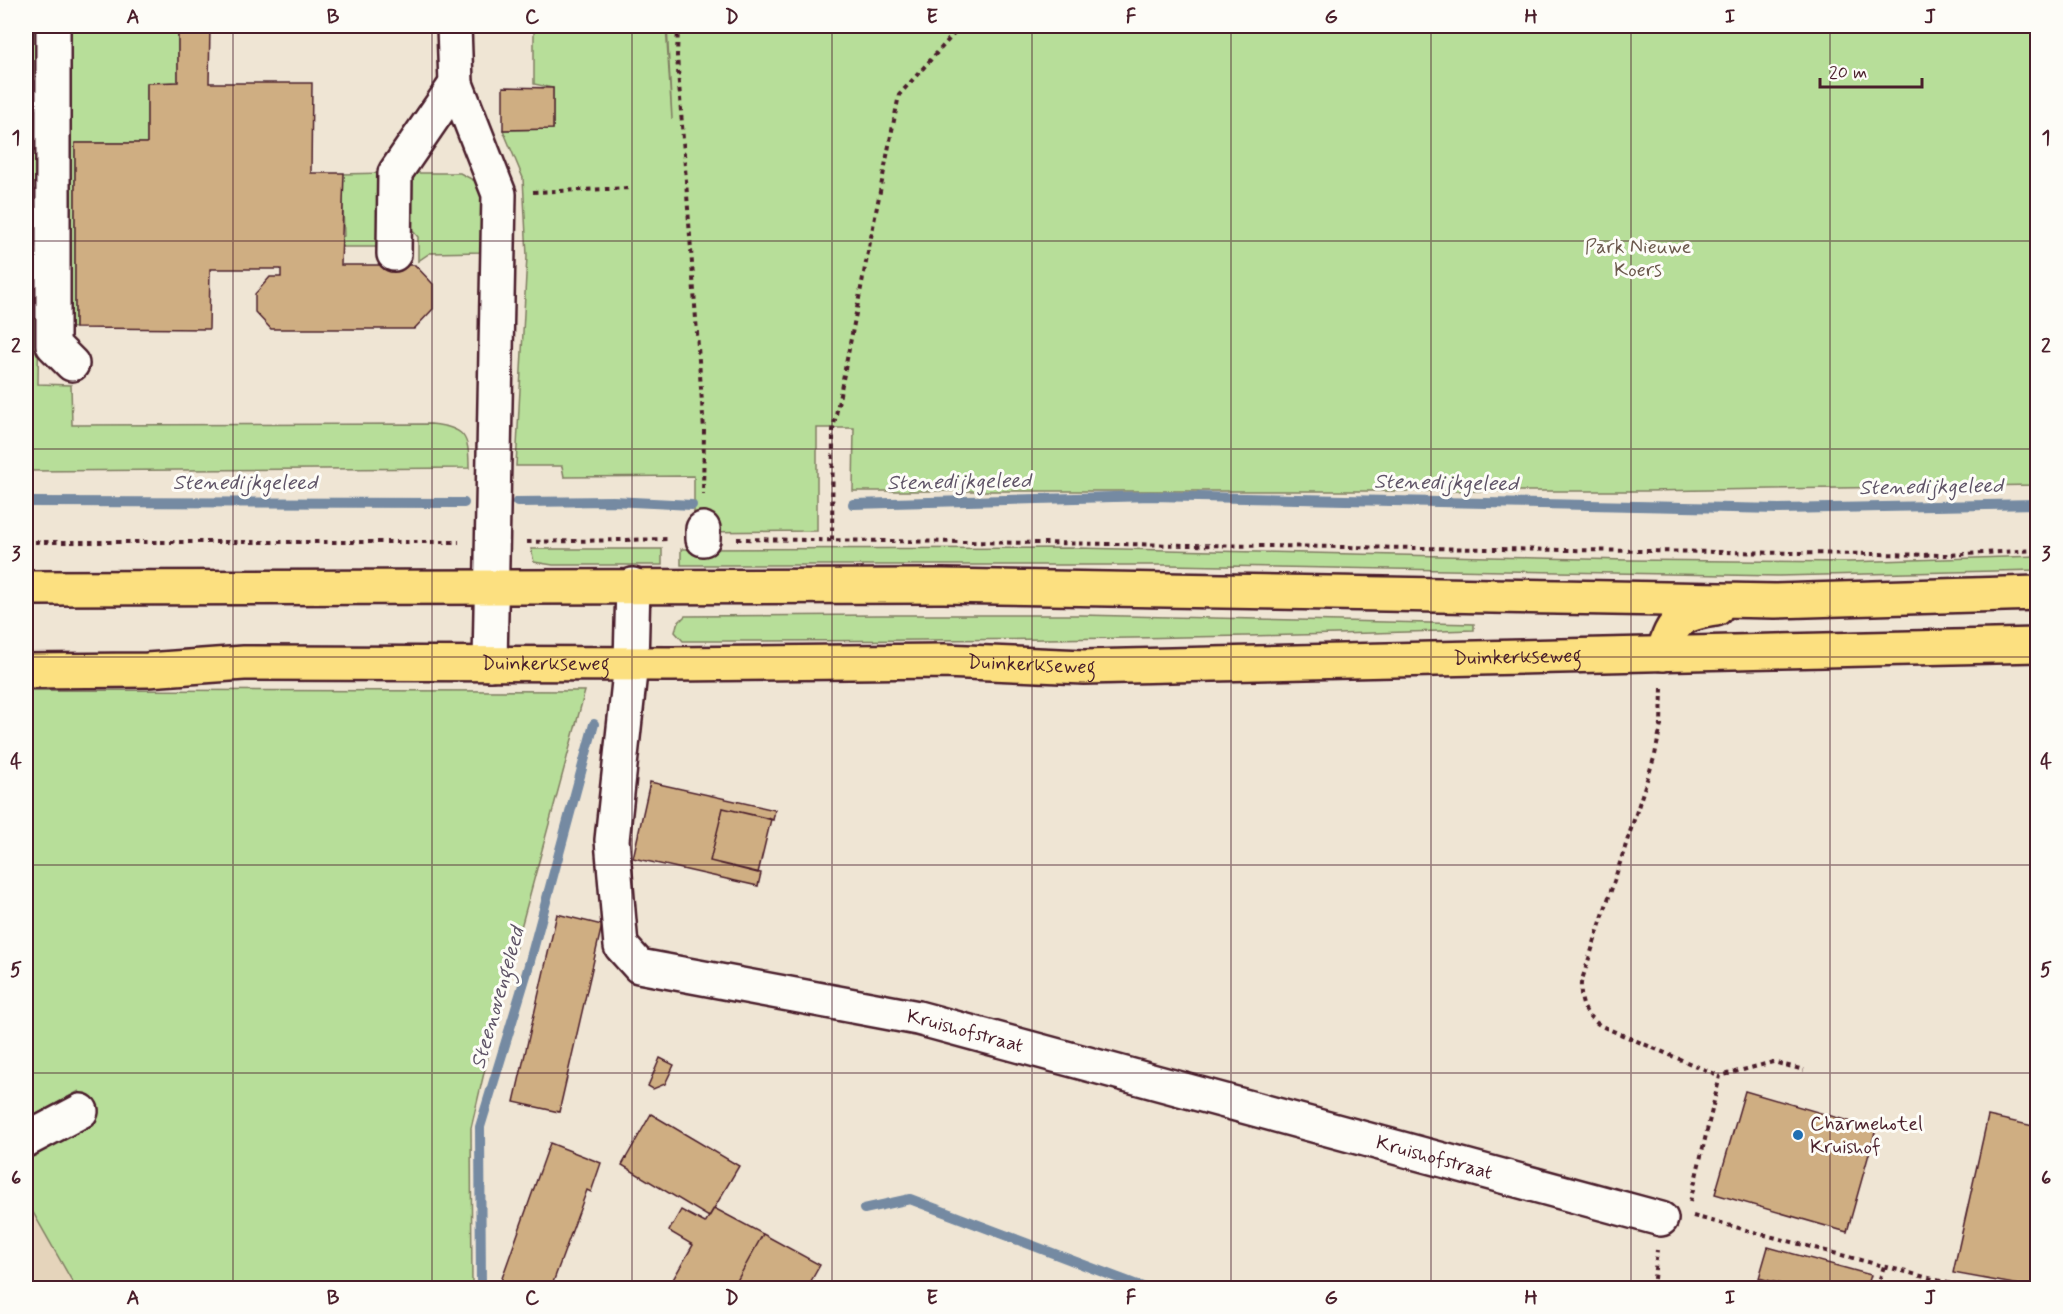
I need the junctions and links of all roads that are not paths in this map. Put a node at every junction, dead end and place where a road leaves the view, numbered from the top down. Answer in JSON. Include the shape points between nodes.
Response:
{"nodes":[{"id":1,"x":53,"y":26,"type":"edge"},
{"id":2,"x":454,"y":26,"type":"edge"},
{"id":3,"x":456,"y":84,"type":"junction"},
{"id":4,"x":394,"y":254,"type":"dead end"},
{"id":5,"x":72,"y":364,"type":"dead end"},
{"id":6,"x":633,"y":585,"type":"junction"},
{"id":7,"x":26,"y":588,"type":"edge"},
{"id":8,"x":490,"y":589,"type":"junction"},
{"id":9,"x":2037,"y":593,"type":"edge"},
{"id":10,"x":1775,"y":601,"type":"junction"},
{"id":11,"x":2037,"y":645,"type":"edge"},
{"id":12,"x":1663,"y":654,"type":"junction"},
{"id":13,"x":631,"y":663,"type":"junction"},
{"id":14,"x":490,"y":664,"type":"junction"},
{"id":15,"x":26,"y":671,"type":"edge"},
{"id":16,"x":81,"y":1111,"type":"dead end"},
{"id":17,"x":26,"y":1140,"type":"edge"},
{"id":18,"x":1674,"y":1217,"type":"road end"}],
"edges":[{"from":1,"to":5,"type":"street","via":[[53,345]]},
{"from":2,"to":3,"type":"street"},
{"from":3,"to":4,"type":"street","via":[[395,173]]},
{"from":3,"to":8,"type":"street","via":[[500,194]]},
{"from":6,"to":8,"type":"main road"},
{"from":6,"to":10,"type":"main road","via":[[1161,588]]},
{"from":6,"to":13,"type":"street","name":"Kruishofstraat"},
{"from":7,"to":8,"type":"main road"},
{"from":8,"to":14,"type":"street"},
{"from":9,"to":10,"type":"main road"},
{"from":10,"to":12,"type":"main road","via":[[1691,612],[1672,629]]},
{"from":11,"to":12,"type":"main road","name":"Duinkerkseweg"},
{"from":12,"to":13,"type":"main road","name":"Duinkerkseweg","via":[[1084,667],[944,661]]},
{"from":13,"to":14,"type":"main road","name":"Duinkerkseweg"},
{"from":13,"to":18,"type":"street","name":"Kruishofstraat","via":[[612,840],[621,946],[639,966],[918,1017]]},
{"from":14,"to":15,"type":"main road","name":"Duinkerkseweg","via":[[244,663],[147,670]]},
{"from":16,"to":17,"type":"street"}]}
